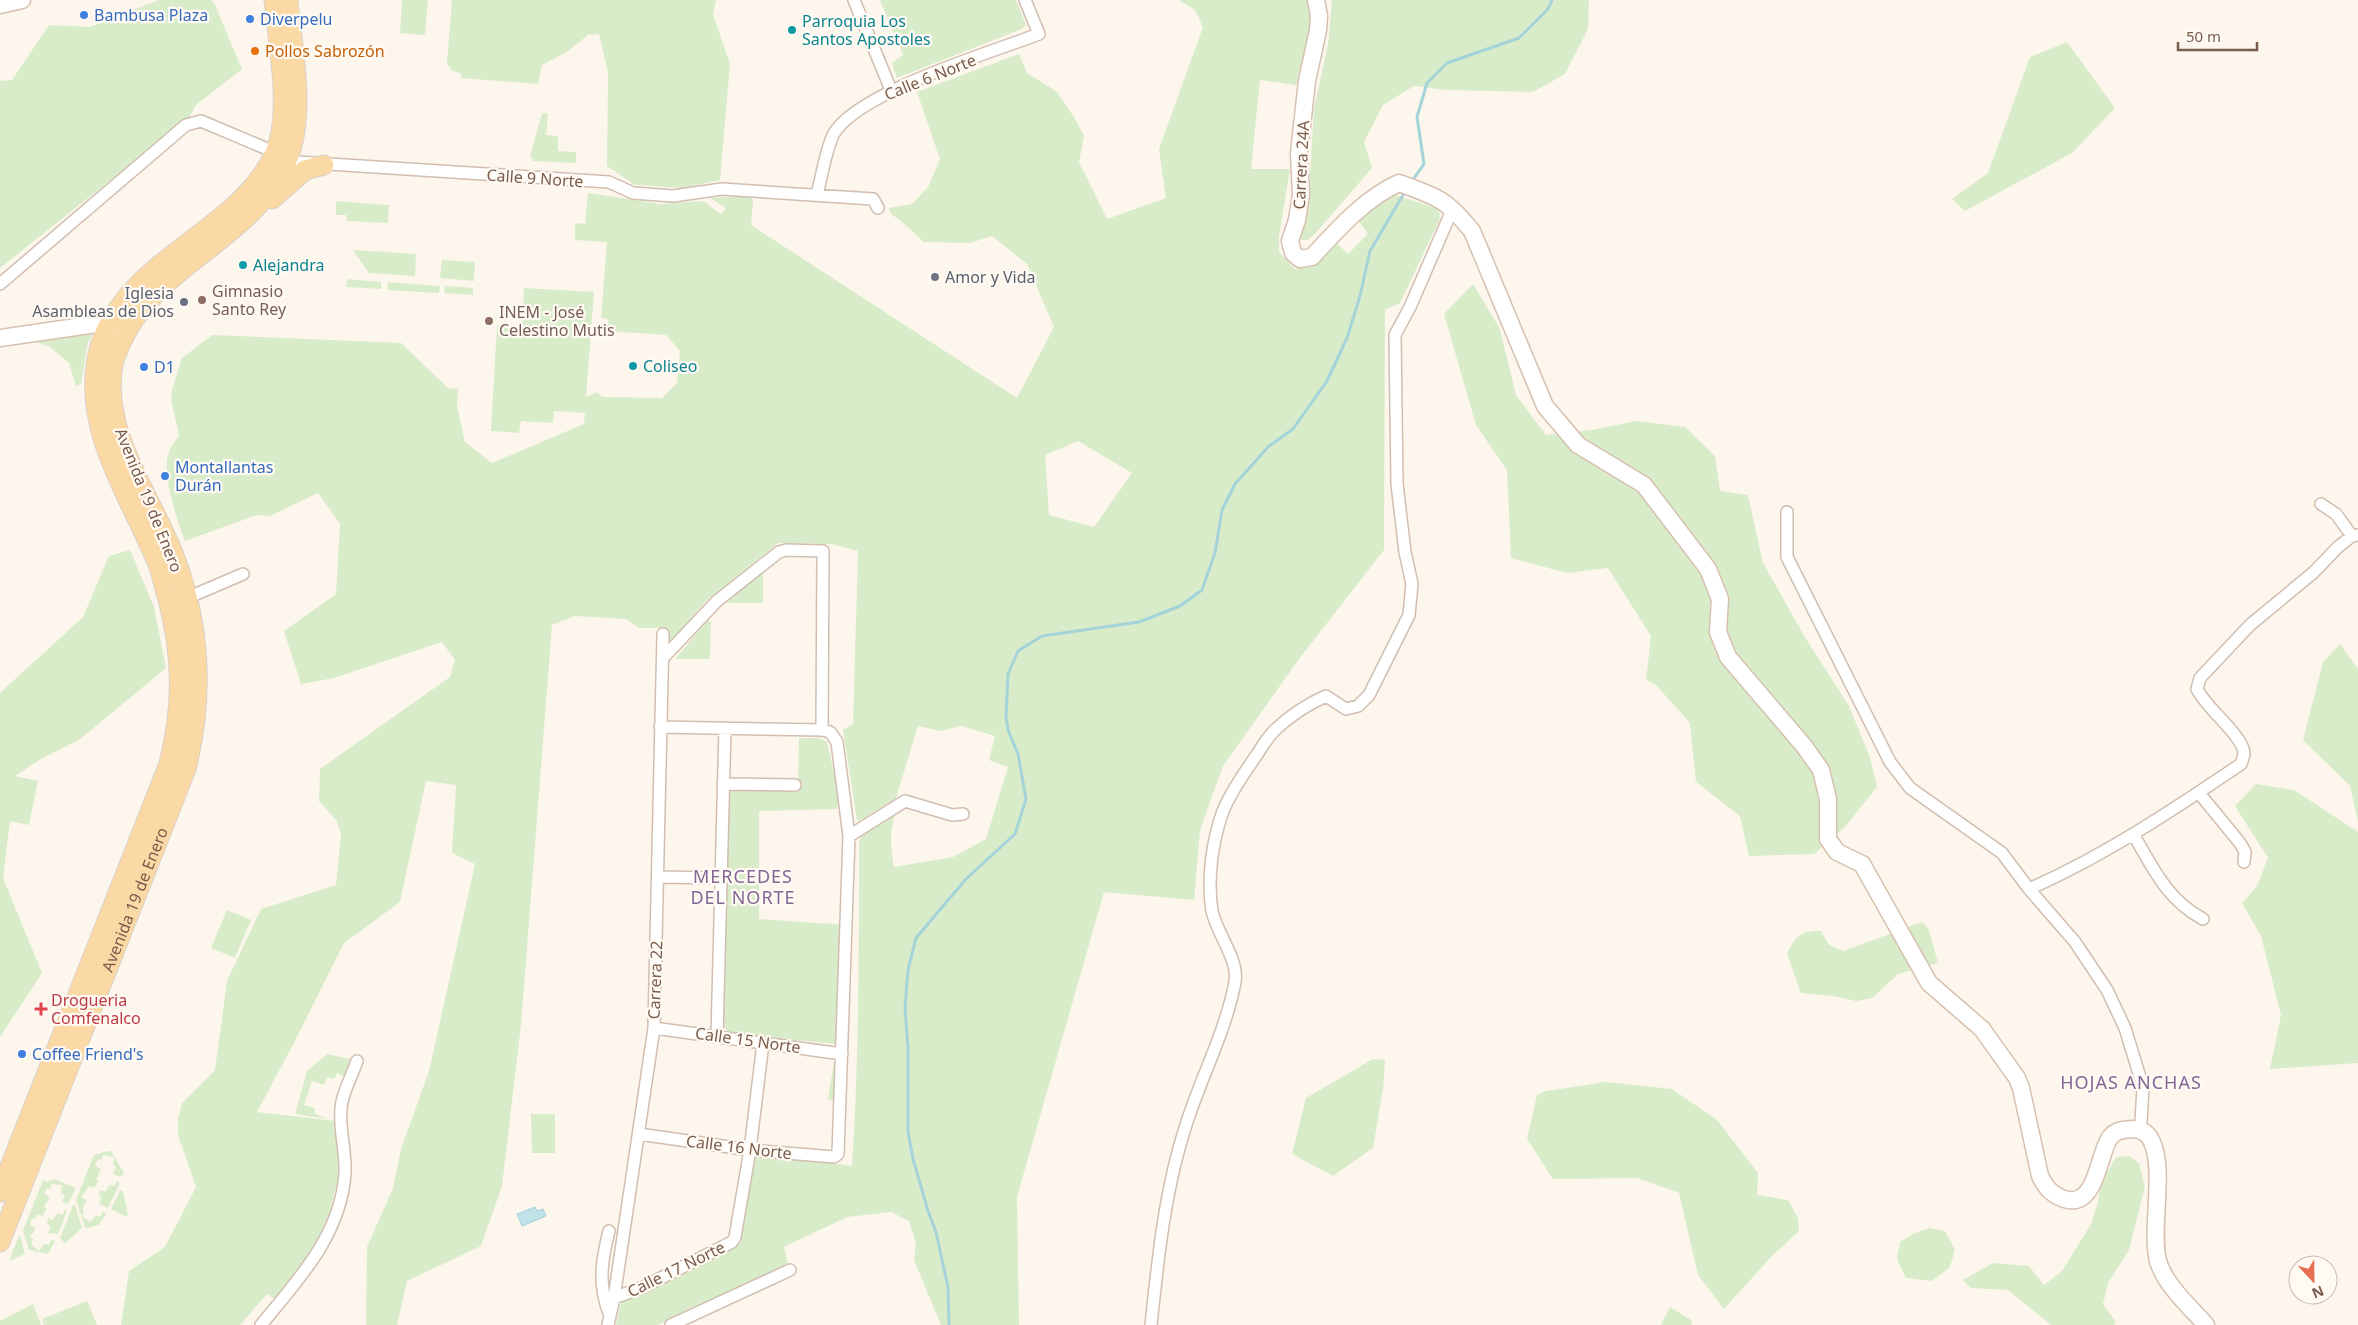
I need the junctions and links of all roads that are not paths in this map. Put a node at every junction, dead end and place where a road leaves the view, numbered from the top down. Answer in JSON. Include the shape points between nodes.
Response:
{"nodes":[{"id":1,"x":22,"y":0,"type":"edge"},
{"id":2,"x":274,"y":0,"type":"edge"},
{"id":3,"x":288,"y":0,"type":"edge"},
{"id":4,"x":854,"y":0,"type":"edge"},
{"id":5,"x":1025,"y":0,"type":"edge"},
{"id":6,"x":1316,"y":0,"type":"edge"},
{"id":7,"x":0,"y":5,"type":"edge"},
{"id":8,"x":891,"y":90,"type":"junction"},
{"id":9,"x":281,"y":156,"type":"junction"},
{"id":10,"x":324,"y":165,"type":"junction"},
{"id":11,"x":817,"y":194,"type":"junction"},
{"id":12,"x":878,"y":208,"type":"dead end"},
{"id":13,"x":1453,"y":208,"type":"junction"},
{"id":14,"x":251,"y":214,"type":"junction"},
{"id":15,"x":0,"y":284,"type":"edge"},
{"id":16,"x":110,"y":322,"type":"junction"},
{"id":17,"x":127,"y":331,"type":"junction"},
{"id":18,"x":0,"y":338,"type":"edge"},
{"id":19,"x":2321,"y":504,"type":"dead end"},
{"id":20,"x":1787,"y":512,"type":"dead end"},
{"id":21,"x":2355,"y":535,"type":"edge"},
{"id":22,"x":243,"y":574,"type":"dead end"},
{"id":23,"x":187,"y":598,"type":"junction"},
{"id":24,"x":663,"y":634,"type":"dead end"},
{"id":25,"x":663,"y":658,"type":"junction"},
{"id":26,"x":660,"y":727,"type":"junction"},
{"id":27,"x":725,"y":728,"type":"junction"},
{"id":28,"x":822,"y":730,"type":"junction"},
{"id":29,"x":723,"y":784,"type":"junction"},
{"id":30,"x":795,"y":785,"type":"dead end"},
{"id":31,"x":2198,"y":792,"type":"junction"},
{"id":32,"x":963,"y":814,"type":"dead end"},
{"id":33,"x":849,"y":836,"type":"junction"},
{"id":34,"x":2131,"y":836,"type":"junction"},
{"id":35,"x":2244,"y":862,"type":"dead end"},
{"id":36,"x":658,"y":877,"type":"junction"},
{"id":37,"x":721,"y":878,"type":"junction"},
{"id":38,"x":2029,"y":889,"type":"junction"},
{"id":39,"x":2204,"y":919,"type":"dead end"},
{"id":40,"x":654,"y":1028,"type":"junction"},
{"id":41,"x":718,"y":1036,"type":"junction"},
{"id":42,"x":763,"y":1043,"type":"junction"},
{"id":43,"x":842,"y":1054,"type":"junction"},
{"id":44,"x":357,"y":1061,"type":"dead end"},
{"id":45,"x":2138,"y":1129,"type":"junction"},
{"id":46,"x":639,"y":1134,"type":"junction"},
{"id":47,"x":750,"y":1150,"type":"junction"},
{"id":48,"x":0,"y":1192,"type":"edge"},
{"id":49,"x":609,"y":1231,"type":"dead end"},
{"id":50,"x":0,"y":1242,"type":"edge"},
{"id":51,"x":790,"y":1270,"type":"dead end"},
{"id":52,"x":614,"y":1298,"type":"junction"},
{"id":53,"x":609,"y":1320,"type":"edge"},
{"id":54,"x":261,"y":1325,"type":"edge"},
{"id":55,"x":671,"y":1325,"type":"edge"},
{"id":56,"x":1151,"y":1325,"type":"edge"},
{"id":57,"x":2206,"y":1325,"type":"edge"}],
"edges":[{"from":1,"to":7,"type":"street"},
{"from":2,"to":9,"type":"main road","name":"Avenida 19 de Enero","via":[[283,88],[279,137]]},
{"from":3,"to":9,"type":"main road","name":"Avenida 19 de Enero","via":[[297,106],[293,139]]},
{"from":4,"to":8,"type":"street"},
{"from":5,"to":8,"type":"street","name":"Calle 6 Norte","via":[[1039,34]]},
{"from":6,"to":13,"type":"street","name":"Carrera 24A","via":[[1318,30],[1307,81],[1299,153],[1300,194],[1290,241],[1293,253],[1300,259],[1312,257],[1376,196],[1399,183],[1437,196]]},
{"from":8,"to":11,"type":"street","name":"Calle 6 Norte","via":[[849,117],[834,135]]},
{"from":9,"to":10,"type":"street","name":"Calle 9 Norte"},
{"from":9,"to":14,"type":"main road","name":"Avenida 19 de Enero","via":[[272,185]]},
{"from":9,"to":15,"type":"street","name":"Calle 9 Norte","via":[[201,121],[193,122]]},
{"from":9,"to":16,"type":"main road","name":"Avenida 19 de Enero","via":[[224,214],[156,267],[125,300]]},
{"from":10,"to":11,"type":"street","name":"Calle 9 Norte","via":[[609,182],[632,193],[674,196],[722,189]]},
{"from":10,"to":14,"type":"main road","via":[[305,170]]},
{"from":11,"to":12,"type":"street","name":"Calle 9 Norte","via":[[873,199]]},
{"from":13,"to":45,"type":"street","via":[[1472,231],[1545,406],[1578,445],[1644,485],[1708,569],[1720,599],[1718,632],[1728,657],[1821,770],[1828,799],[1828,839],[1837,852],[1862,864],[1929,983],[1982,1029],[2017,1078],[2040,1176],[2047,1189],[2069,1200],[2081,1197],[2090,1190],[2110,1137],[2119,1130]]},
{"from":13,"to":56,"type":"street","via":[[1410,307],[1394,335],[1397,484],[1412,584],[1409,615],[1369,695],[1358,706],[1346,708],[1326,696],[1309,703],[1274,730],[1242,776],[1223,811],[1214,845],[1210,899],[1213,914],[1235,965],[1236,979],[1176,1163],[1158,1252]]},
{"from":14,"to":17,"type":"main road","name":"Avenida 19 de Enero","via":[[168,281]]},
{"from":16,"to":17,"type":"street"},
{"from":16,"to":18,"type":"street"},
{"from":16,"to":48,"type":"main road","name":"Avenida 19 de Enero","via":[[100,342],[93,388],[100,435],[158,564],[176,630],[181,668],[180,705],[169,764]]},
{"from":17,"to":23,"type":"main road","name":"Avenida 19 de Enero","via":[[115,352],[113,368],[112,388],[118,430],[175,558]]},
{"from":19,"to":21,"type":"street","via":[[2336,514]]},
{"from":20,"to":38,"type":"street","via":[[1787,557],[1890,762],[1910,788],[2002,853]]},
{"from":21,"to":31,"type":"street","via":[[2250,625],[2200,678],[2197,689],[2202,699],[2241,743],[2244,754],[2241,764]]},
{"from":22,"to":23,"type":"street"},
{"from":23,"to":50,"type":"main road","name":"Avenida 19 de Enero","via":[[199,667],[198,706],[186,769]]},
{"from":24,"to":25,"type":"street","name":"Carrera 22"},
{"from":25,"to":26,"type":"street","name":"Carrera 22"},
{"from":25,"to":28,"type":"street","via":[[717,601],[779,552],[823,551]]},
{"from":26,"to":27,"type":"street"},
{"from":26,"to":36,"type":"street","name":"Carrera 22"},
{"from":27,"to":28,"type":"street"},
{"from":27,"to":29,"type":"street"},
{"from":28,"to":33,"type":"street","via":[[830,732],[837,742]]},
{"from":29,"to":30,"type":"street"},
{"from":29,"to":37,"type":"street"},
{"from":31,"to":34,"type":"street"},
{"from":31,"to":35,"type":"street","via":[[2240,843],[2245,852]]},
{"from":32,"to":33,"type":"street","via":[[952,815],[905,801]]},
{"from":33,"to":43,"type":"street"},
{"from":34,"to":38,"type":"street"},
{"from":34,"to":39,"type":"street","via":[[2177,902]]},
{"from":36,"to":37,"type":"street"},
{"from":36,"to":40,"type":"street","name":"Carrera 22"},
{"from":37,"to":41,"type":"street"},
{"from":38,"to":45,"type":"street","via":[[2075,942],[2107,990],[2125,1028],[2143,1087],[2142,1122]]},
{"from":40,"to":41,"type":"street","name":"Calle 15 Norte"},
{"from":40,"to":46,"type":"street","name":"Carrera 22"},
{"from":41,"to":42,"type":"street","name":"Calle 15 Norte"},
{"from":42,"to":43,"type":"street","name":"Calle 15 Norte"},
{"from":42,"to":47,"type":"street"},
{"from":43,"to":47,"type":"street","name":"Calle 16 Norte","via":[[838,1154],[834,1157]]},
{"from":44,"to":54,"type":"street","via":[[341,1106],[345,1174],[328,1235],[312,1262]]},
{"from":45,"to":57,"type":"street","via":[[2147,1134],[2156,1156],[2158,1261],[2167,1279]]},
{"from":46,"to":47,"type":"street","name":"Calle 16 Norte"},
{"from":46,"to":52,"type":"street","name":"Carrera 22"},
{"from":47,"to":52,"type":"street","name":"Calle 17 Norte","via":[[734,1237],[728,1245]]},
{"from":49,"to":53,"type":"street","via":[[601,1283]]},
{"from":51,"to":55,"type":"street"},
{"from":52,"to":53,"type":"street","name":"Carrera 22"}]}
